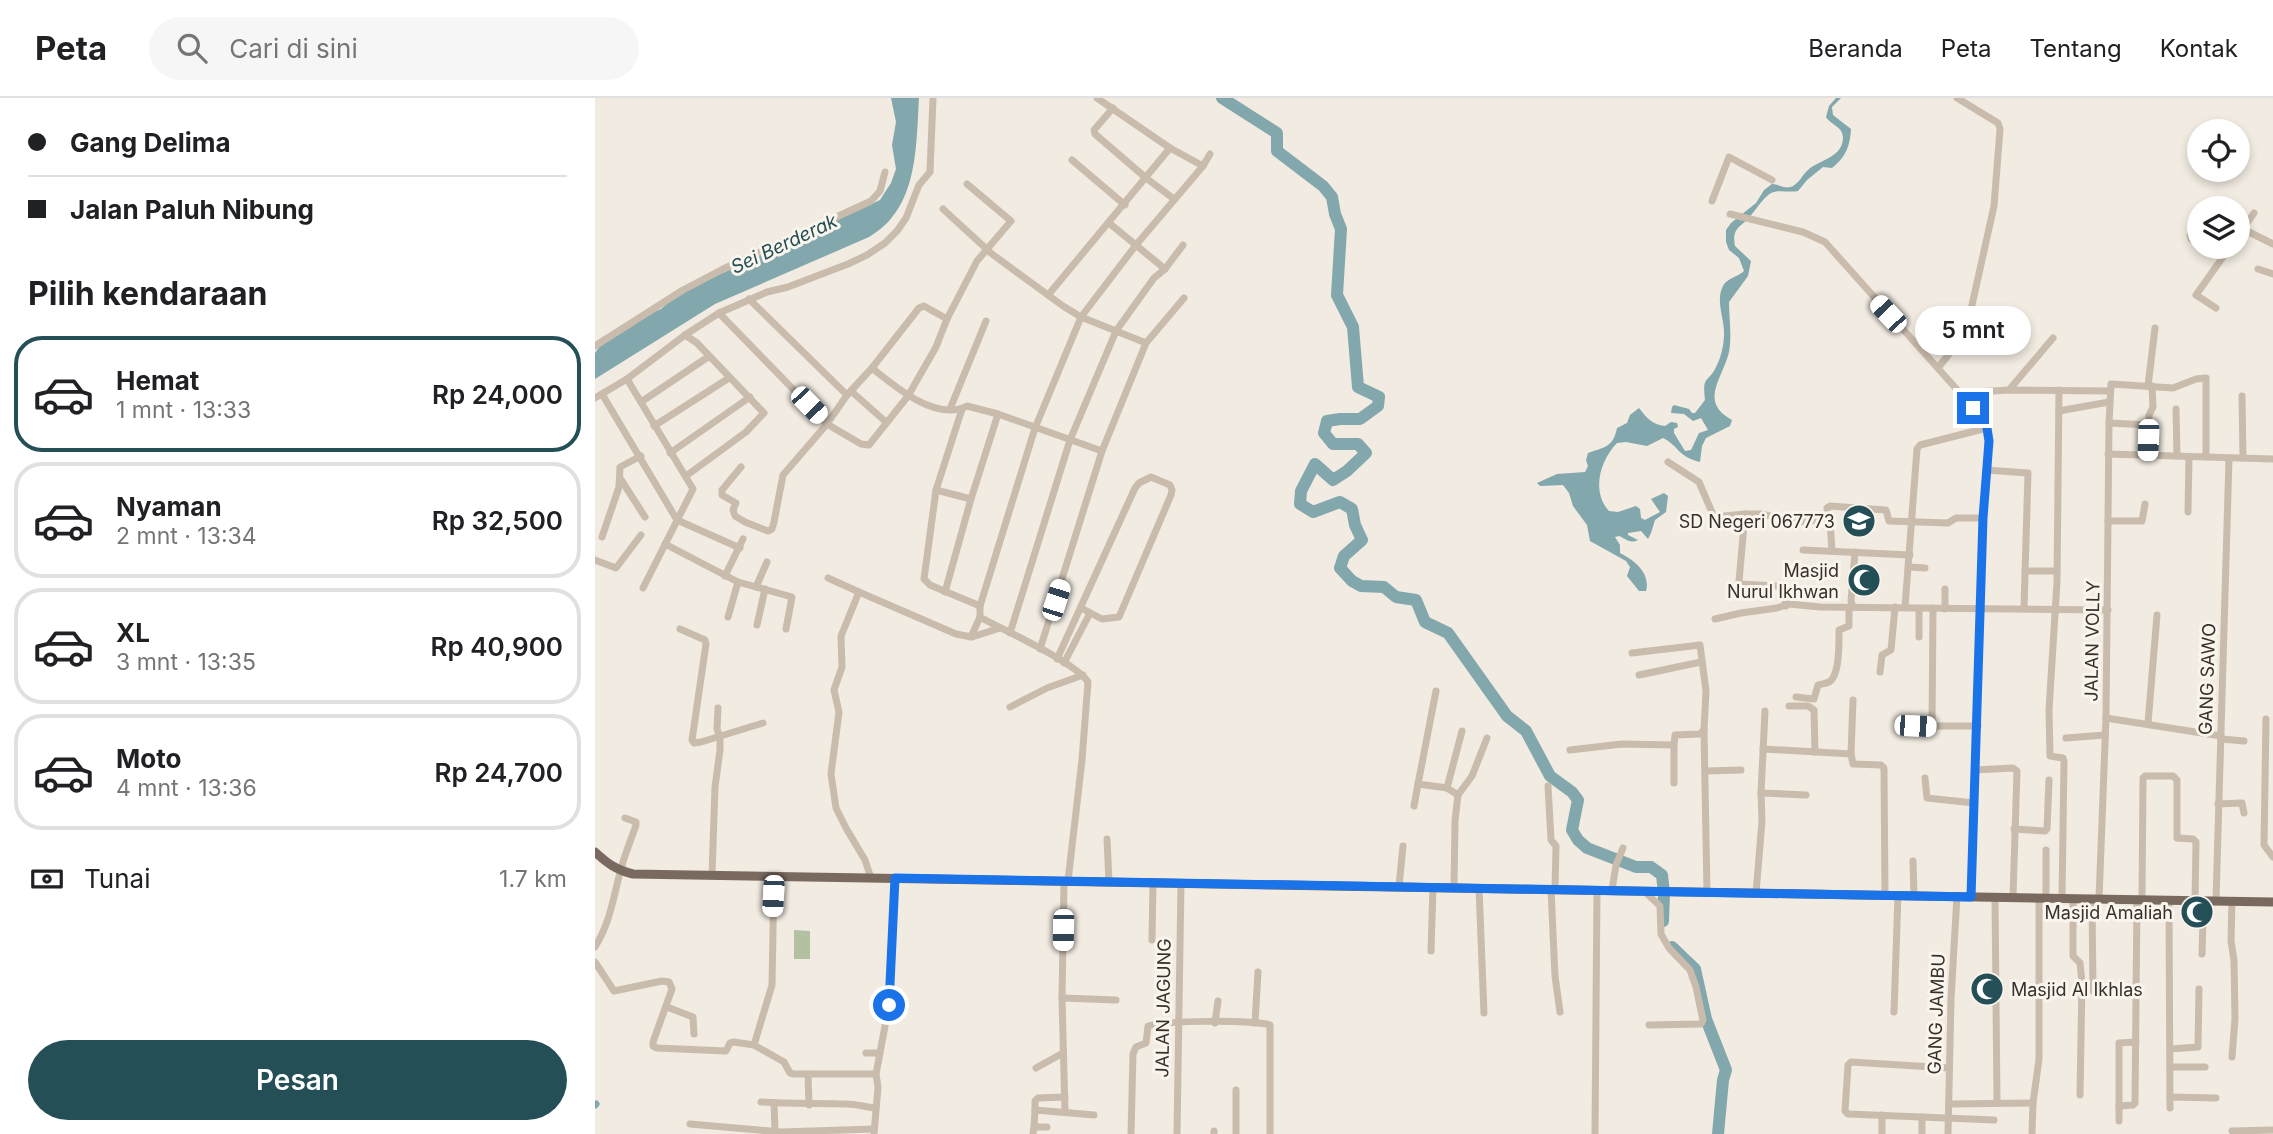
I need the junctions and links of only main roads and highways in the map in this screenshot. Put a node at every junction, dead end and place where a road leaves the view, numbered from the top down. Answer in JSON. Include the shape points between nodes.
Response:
{"nodes":[{"id":1,"x":595,"y":852,"type":"edge"},
{"id":2,"x":2273,"y":902,"type":"edge"}],
"edges":[{"from":1,"to":2,"type":"main road","via":[[610,865],[633,874]]}]}
